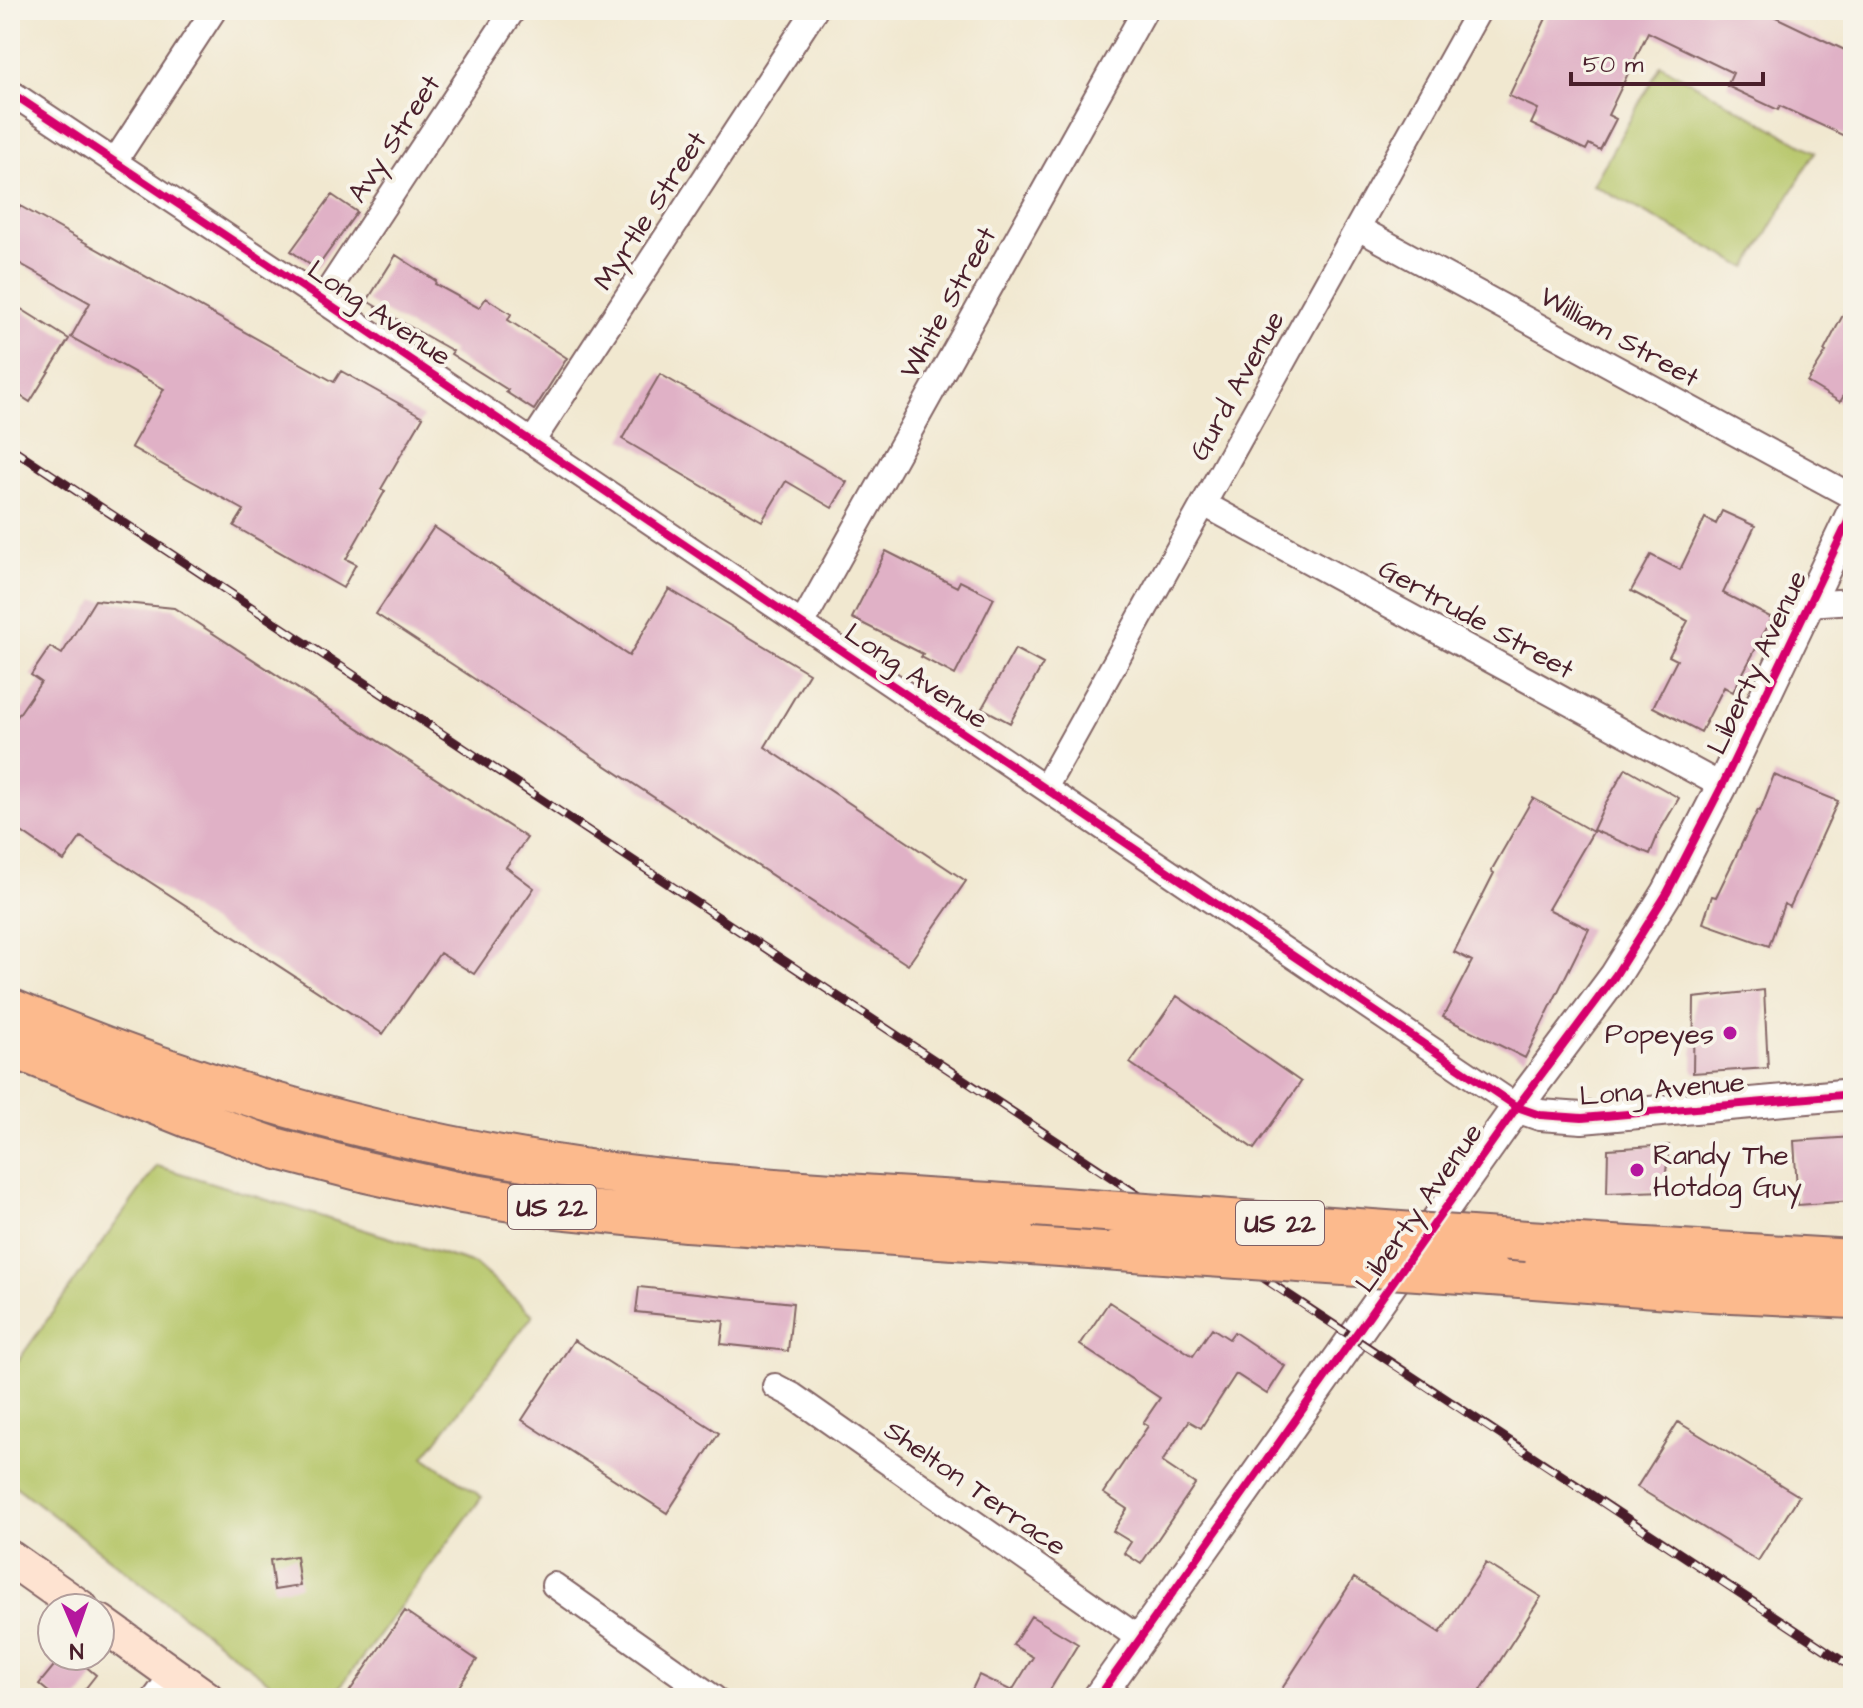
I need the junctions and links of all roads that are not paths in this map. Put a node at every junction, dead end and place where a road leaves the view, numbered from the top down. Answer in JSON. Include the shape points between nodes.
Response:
{"nodes":[{"id":1,"x":214,"y":10,"type":"edge"},
{"id":2,"x":513,"y":10,"type":"edge"},
{"id":3,"x":815,"y":10,"type":"edge"},
{"id":4,"x":1145,"y":10,"type":"edge"},
{"id":5,"x":1479,"y":10,"type":"edge"},
{"id":6,"x":10,"y":92,"type":"edge"},
{"id":7,"x":115,"y":161,"type":"junction"},
{"id":8,"x":1358,"y":228,"type":"junction"},
{"id":9,"x":322,"y":300,"type":"junction"},
{"id":10,"x":532,"y":442,"type":"junction"},
{"id":11,"x":1853,"y":497,"type":"edge"},
{"id":12,"x":1204,"y":504,"type":"junction"},
{"id":13,"x":1853,"y":511,"type":"edge"},
{"id":14,"x":1853,"y":601,"type":"edge"},
{"id":15,"x":1808,"y":604,"type":"junction"},
{"id":16,"x":802,"y":624,"type":"junction"},
{"id":17,"x":1722,"y":786,"type":"junction"},
{"id":18,"x":1045,"y":788,"type":"junction"},
{"id":19,"x":10,"y":1009,"type":"edge"},
{"id":20,"x":10,"y":1046,"type":"edge"},
{"id":21,"x":1853,"y":1094,"type":"edge"},
{"id":22,"x":1517,"y":1107,"type":"junction"},
{"id":23,"x":1846,"y":1260,"type":"edge"},
{"id":24,"x":1654,"y":1268,"type":"junction"},
{"id":25,"x":1844,"y":1298,"type":"edge"},
{"id":26,"x":775,"y":1386,"type":"dead end"},
{"id":27,"x":10,"y":1558,"type":"edge"},
{"id":28,"x":554,"y":1585,"type":"dead end"},
{"id":29,"x":58,"y":1592,"type":"edge"},
{"id":30,"x":116,"y":1638,"type":"edge"},
{"id":31,"x":1140,"y":1639,"type":"junction"},
{"id":32,"x":164,"y":1686,"type":"edge"},
{"id":33,"x":206,"y":1698,"type":"edge"},
{"id":34,"x":714,"y":1698,"type":"edge"},
{"id":35,"x":1098,"y":1698,"type":"edge"}],
"edges":[{"from":1,"to":7,"type":"street"},
{"from":2,"to":9,"type":"street","name":"Avy Street"},
{"from":3,"to":10,"type":"street","name":"Myrtle Street"},
{"from":4,"to":16,"type":"street","name":"White Street"},
{"from":5,"to":8,"type":"street","name":"Gurd Avenue"},
{"from":6,"to":7,"type":"street","name":"Long Avenue"},
{"from":7,"to":9,"type":"street","name":"Long Avenue"},
{"from":8,"to":11,"type":"street","name":"William Street"},
{"from":8,"to":12,"type":"street","name":"Gurd Avenue"},
{"from":9,"to":10,"type":"street","name":"Long Avenue"},
{"from":10,"to":16,"type":"street","name":"Long Avenue"},
{"from":12,"to":17,"type":"street","name":"Gertrude Street"},
{"from":12,"to":18,"type":"street","name":"Gurd Avenue"},
{"from":13,"to":15,"type":"street","name":"Liberty Avenue"},
{"from":14,"to":15,"type":"street"},
{"from":15,"to":17,"type":"street","name":"Liberty Avenue"},
{"from":16,"to":18,"type":"street","name":"Long Avenue"},
{"from":17,"to":22,"type":"street","name":"Liberty Avenue","via":[[1667,893],[1615,976]]},
{"from":18,"to":22,"type":"street","name":"Long Avenue"},
{"from":19,"to":24,"type":"highway","number":"US 22","bridge":true,"via":[[130,1056],[263,1099],[398,1134],[580,1169],[1527,1241]]},
{"from":20,"to":24,"type":"highway","number":"US 22","bridge":true,"via":[[278,1149],[456,1192],[548,1207],[686,1221],[1492,1275]]},
{"from":21,"to":22,"type":"street","name":"Long Avenue","via":[[1582,1118],[1540,1115]]},
{"from":22,"to":31,"type":"street","name":"Liberty Avenue"},
{"from":23,"to":24,"type":"highway","number":"US 22"},
{"from":24,"to":25,"type":"highway","number":"US 22"},
{"from":26,"to":31,"type":"street","name":"Shelton Terrace"},
{"from":27,"to":29,"type":"main road"},
{"from":28,"to":34,"type":"street"},
{"from":30,"to":32,"type":"main road"},
{"from":31,"to":35,"type":"street","name":"Liberty Avenue"},
{"from":32,"to":33,"type":"main road"}]}
